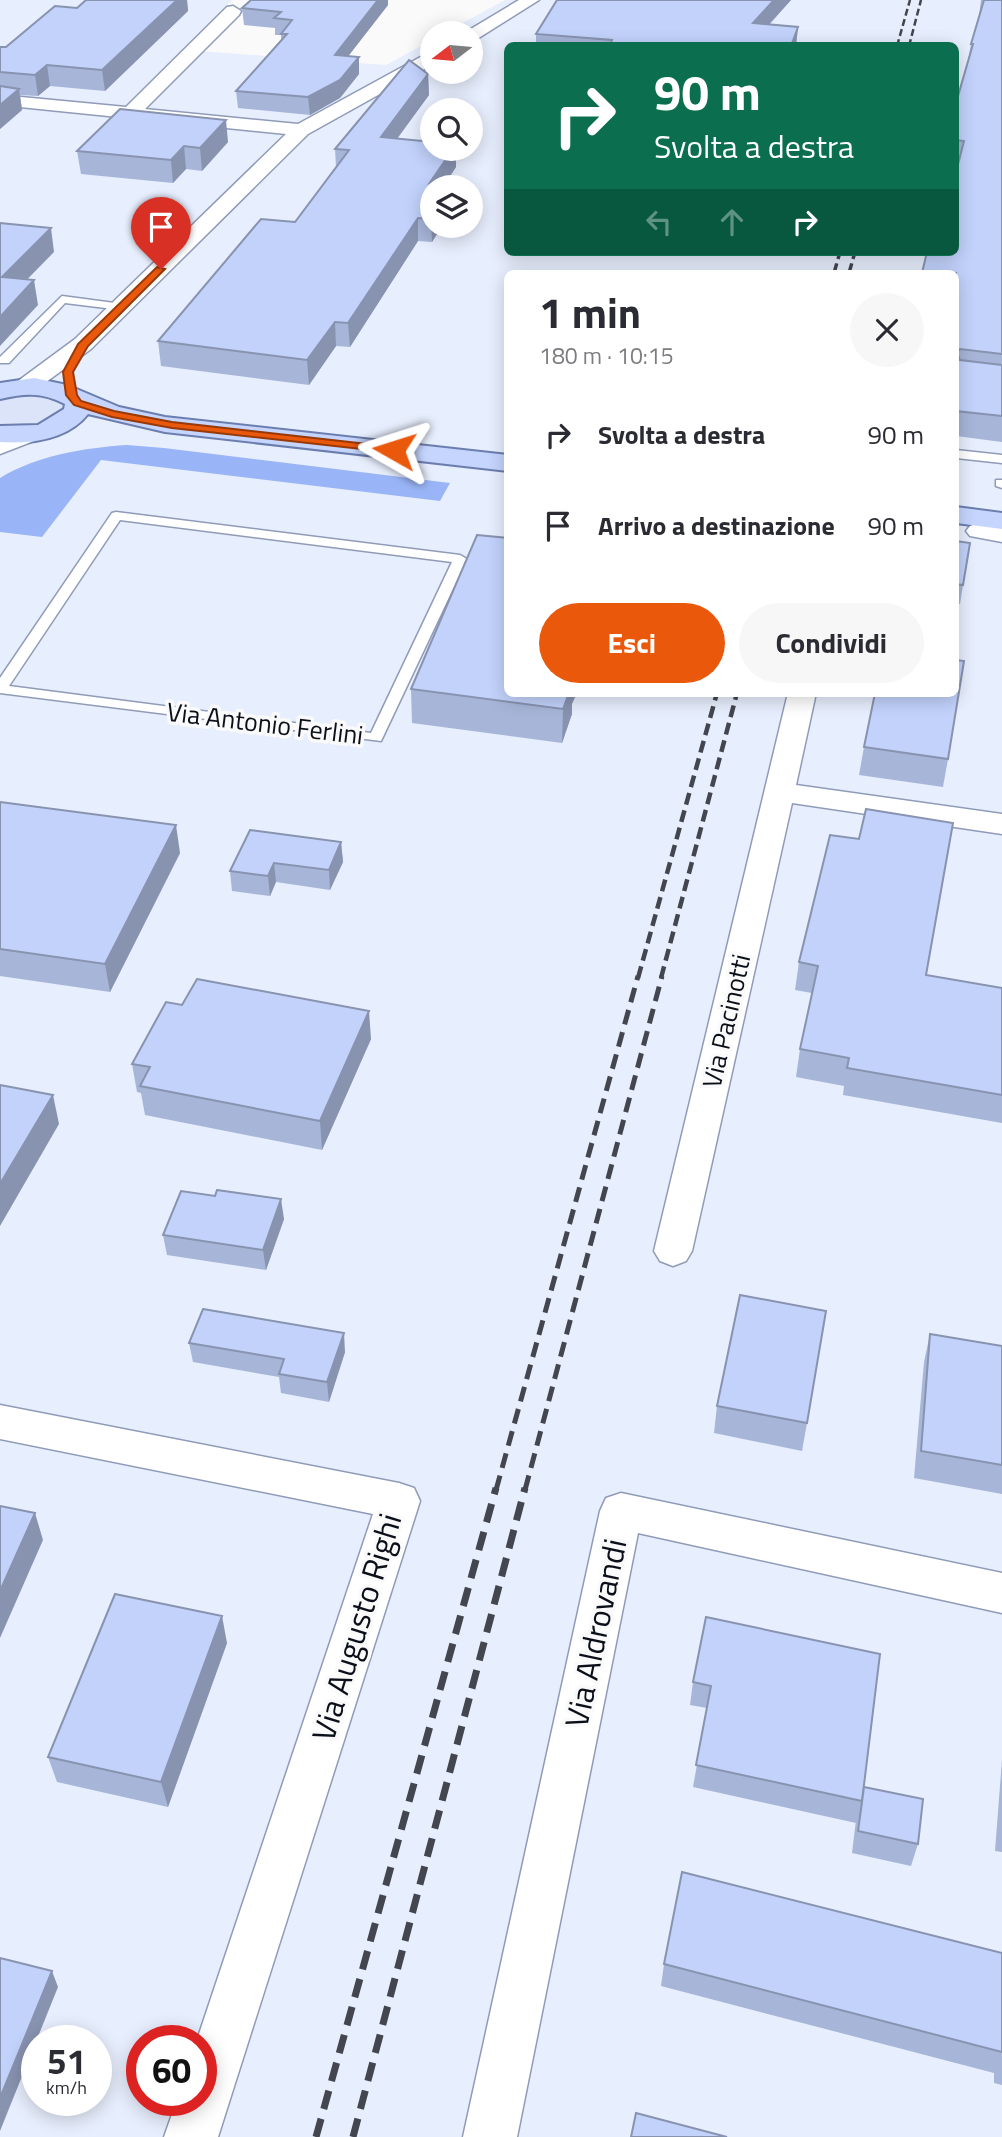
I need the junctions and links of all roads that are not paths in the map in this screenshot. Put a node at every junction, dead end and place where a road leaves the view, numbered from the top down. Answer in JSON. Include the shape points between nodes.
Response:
{"nodes":[{"id":1,"x":501,"y":1,"type":"edge"},
{"id":2,"x":528,"y":1,"type":"edge"},
{"id":3,"x":233,"y":11,"type":"dead end"},
{"id":4,"x":483,"y":28,"type":"edge"},
{"id":5,"x":420,"y":65,"type":"edge"},
{"id":6,"x":0,"y":100,"type":"edge"},
{"id":7,"x":130,"y":113,"type":"junction"},
{"id":8,"x":301,"y":130,"type":"junction"},
{"id":9,"x":122,"y":307,"type":"junction"},
{"id":10,"x":83,"y":344,"type":"junction"},
{"id":11,"x":0,"y":360,"type":"edge"},
{"id":12,"x":26,"y":386,"type":"junction"},
{"id":13,"x":0,"y":391,"type":"edge"},
{"id":14,"x":75,"y":399,"type":"junction"},
{"id":15,"x":172,"y":425,"type":"junction"},
{"id":16,"x":61,"y":426,"type":"junction"},
{"id":17,"x":0,"y":434,"type":"edge"},
{"id":18,"x":31,"y":435,"type":"junction"},
{"id":19,"x":0,"y":447,"type":"edge"},
{"id":20,"x":959,"y":454,"type":"edge"},
{"id":21,"x":1002,"y":459,"type":"edge"},
{"id":22,"x":504,"y":463,"type":"edge"},
{"id":23,"x":959,"y":516,"type":"edge"},
{"id":24,"x":994,"y":529,"type":"edge"},
{"id":25,"x":0,"y":688,"type":"edge"},
{"id":26,"x":801,"y":697,"type":"edge"},
{"id":27,"x":779,"y":792,"type":"junction"},
{"id":28,"x":1002,"y":824,"type":"edge"},
{"id":29,"x":673,"y":1251,"type":"dead end"},
{"id":30,"x":0,"y":1422,"type":"edge"},
{"id":31,"x":1002,"y":1593,"type":"edge"},
{"id":32,"x":191,"y":2137,"type":"edge"},
{"id":33,"x":490,"y":2137,"type":"edge"}],
"edges":[{"from":1,"to":2,"type":"street"},
{"from":2,"to":4,"type":"street"},
{"from":3,"to":7,"type":"street"},
{"from":5,"to":8,"type":"street"},
{"from":6,"to":7,"type":"street"},
{"from":7,"to":8,"type":"street"},
{"from":8,"to":9,"type":"street"},
{"from":9,"to":10,"type":"street"},
{"from":9,"to":11,"type":"lane","via":[[62,299],[5,361]]},
{"from":10,"to":12,"type":"street"},
{"from":10,"to":14,"type":"street","via":[[68,372]]},
{"from":12,"to":13,"type":"main road"},
{"from":12,"to":14,"type":"main road","via":[[52,387]]},
{"from":14,"to":15,"type":"main road","via":[[112,414]]},
{"from":14,"to":16,"type":"main road","via":[[77,411]]},
{"from":15,"to":16,"type":"main road","via":[[107,422]]},
{"from":15,"to":22,"type":"main road"},
{"from":16,"to":18,"type":"main road"},
{"from":17,"to":18,"type":"main road"},
{"from":18,"to":19,"type":"street"},
{"from":20,"to":21,"type":"lane"},
{"from":23,"to":24,"type":"main road"},
{"from":25,"to":25,"type":"lane","name":"Via Antonio Ferlini","via":[[376,738],[460,559],[116,516]]},
{"from":26,"to":27,"type":"street","name":"Via Pacinotti"},
{"from":27,"to":28,"type":"street"},
{"from":27,"to":29,"type":"street","name":"Via Pacinotti"},
{"from":30,"to":32,"type":"street","name":"Via Augusto Righi","via":[[399,1502]]},
{"from":31,"to":33,"type":"street","name":"Via Aldrovandi","via":[[621,1511]]}]}
